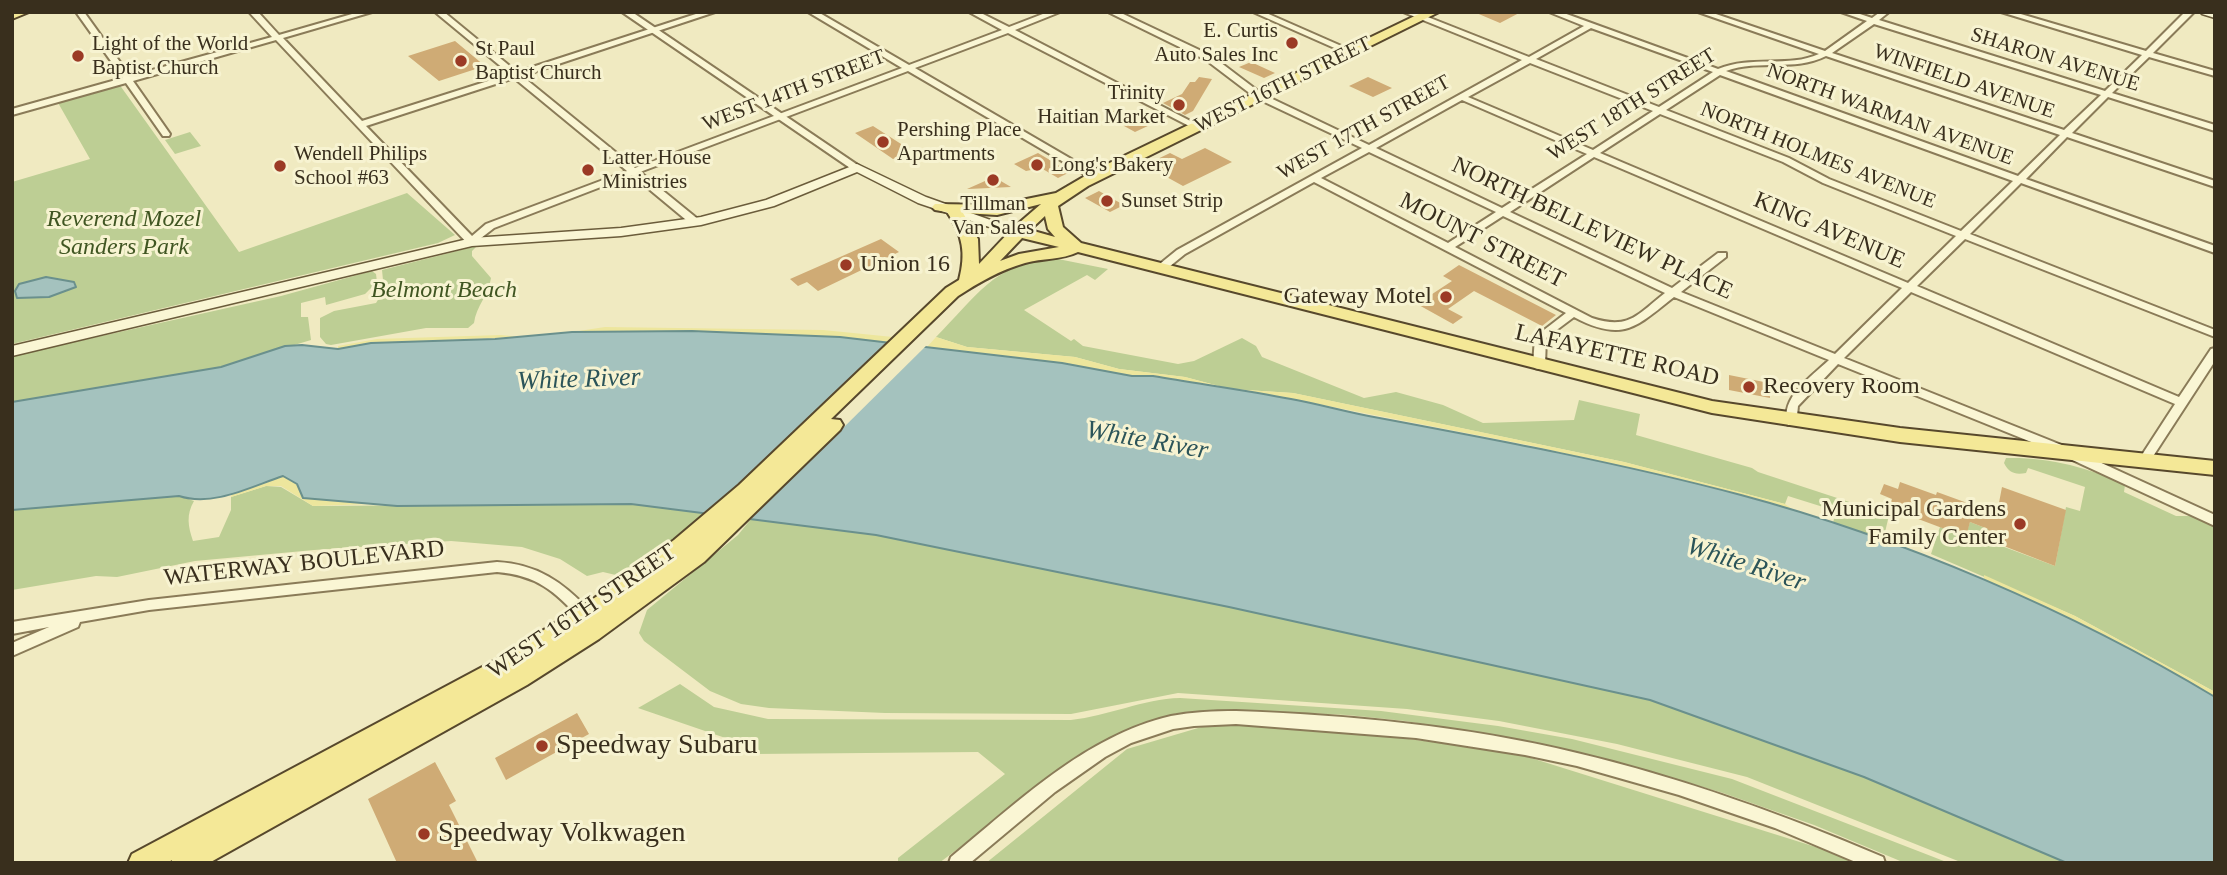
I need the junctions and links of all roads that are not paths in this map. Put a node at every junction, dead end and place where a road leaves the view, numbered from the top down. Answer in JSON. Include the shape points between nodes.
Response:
{"nodes":[{"id":1,"x":23,"y":12,"type":"edge"},
{"id":2,"x":79,"y":12,"type":"edge"},
{"id":3,"x":253,"y":12,"type":"edge"},
{"id":4,"x":368,"y":12,"type":"edge"},
{"id":5,"x":439,"y":12,"type":"edge"},
{"id":6,"x":626,"y":12,"type":"edge"},
{"id":7,"x":711,"y":12,"type":"edge"},
{"id":8,"x":813,"y":12,"type":"edge"},
{"id":9,"x":974,"y":12,"type":"edge"},
{"id":10,"x":1056,"y":12,"type":"edge"},
{"id":11,"x":1112,"y":12,"type":"edge"},
{"id":12,"x":1257,"y":12,"type":"edge"},
{"id":13,"x":1407,"y":12,"type":"edge"},
{"id":14,"x":1553,"y":12,"type":"edge"},
{"id":15,"x":1702,"y":12,"type":"edge"},
{"id":16,"x":1845,"y":12,"type":"edge"},
{"id":17,"x":1885,"y":12,"type":"edge"},
{"id":18,"x":2005,"y":12,"type":"edge"},
{"id":19,"x":2190,"y":12,"type":"edge"},
{"id":20,"x":2205,"y":12,"type":"edge"},
{"id":21,"x":12,"y":15,"type":"edge"},
{"id":22,"x":1427,"y":15,"type":"edge"},
{"id":23,"x":2215,"y":15,"type":"edge"},
{"id":24,"x":1872,"y":21,"type":"junction"},
{"id":25,"x":1590,"y":26,"type":"junction"},
{"id":26,"x":1009,"y":30,"type":"junction"},
{"id":27,"x":653,"y":31,"type":"junction"},
{"id":28,"x":277,"y":37,"type":"junction"},
{"id":29,"x":1351,"y":52,"type":"junction"},
{"id":30,"x":1825,"y":54,"type":"junction"},
{"id":31,"x":2147,"y":54,"type":"junction"},
{"id":32,"x":1529,"y":60,"type":"junction"},
{"id":33,"x":909,"y":68,"type":"junction"},
{"id":34,"x":1719,"y":72,"type":"junction"},
{"id":35,"x":2215,"y":74,"type":"edge"},
{"id":36,"x":516,"y":75,"type":"junction"},
{"id":37,"x":127,"y":80,"type":"junction"},
{"id":38,"x":2106,"y":94,"type":"junction"},
{"id":39,"x":1259,"y":96,"type":"junction"},
{"id":40,"x":1461,"y":97,"type":"junction"},
{"id":41,"x":1659,"y":110,"type":"junction"},
{"id":42,"x":12,"y":112,"type":"edge"},
{"id":43,"x":780,"y":117,"type":"junction"},
{"id":44,"x":360,"y":125,"type":"junction"},
{"id":45,"x":1196,"y":126,"type":"junction"},
{"id":46,"x":2215,"y":128,"type":"edge"},
{"id":47,"x":166,"y":134,"type":"dead end"},
{"id":48,"x":2065,"y":134,"type":"junction"},
{"id":49,"x":1368,"y":149,"type":"junction"},
{"id":50,"x":1594,"y":153,"type":"junction"},
{"id":51,"x":857,"y":168,"type":"junction"},
{"id":52,"x":634,"y":172,"type":"junction"},
{"id":53,"x":1094,"y":176,"type":"junction"},
{"id":54,"x":1313,"y":178,"type":"junction"},
{"id":55,"x":2019,"y":180,"type":"junction"},
{"id":56,"x":2215,"y":184,"type":"edge"},
{"id":57,"x":1068,"y":192,"type":"junction"},
{"id":58,"x":1050,"y":205,"type":"junction"},
{"id":59,"x":947,"y":210,"type":"junction"},
{"id":60,"x":1503,"y":212,"type":"junction"},
{"id":61,"x":695,"y":222,"type":"junction"},
{"id":62,"x":1018,"y":232,"type":"junction"},
{"id":63,"x":1964,"y":236,"type":"junction"},
{"id":64,"x":472,"y":242,"type":"junction"},
{"id":65,"x":1449,"y":247,"type":"junction"},
{"id":66,"x":1078,"y":249,"type":"junction"},
{"id":67,"x":2215,"y":250,"type":"edge"},
{"id":68,"x":1721,"y":255,"type":"dead end"},
{"id":69,"x":1160,"y":269,"type":"junction"},
{"id":70,"x":967,"y":284,"type":"junction"},
{"id":71,"x":1910,"y":289,"type":"junction"},
{"id":72,"x":1673,"y":293,"type":"junction"},
{"id":73,"x":1574,"y":312,"type":"junction"},
{"id":74,"x":2215,"y":334,"type":"edge"},
{"id":75,"x":12,"y":351,"type":"edge"},
{"id":76,"x":2215,"y":352,"type":"edge"},
{"id":77,"x":1835,"y":359,"type":"junction"},
{"id":78,"x":1539,"y":365,"type":"junction"},
{"id":79,"x":2182,"y":403,"type":"junction"},
{"id":80,"x":1792,"y":422,"type":"junction"},
{"id":81,"x":2070,"y":453,"type":"junction"},
{"id":82,"x":2144,"y":461,"type":"junction"},
{"id":83,"x":2215,"y":468,"type":"edge"},
{"id":84,"x":2215,"y":521,"type":"edge"},
{"id":85,"x":689,"y":551,"type":"junction"},
{"id":86,"x":91,"y":615,"type":"junction"},
{"id":87,"x":585,"y":615,"type":"junction"},
{"id":88,"x":12,"y":628,"type":"edge"},
{"id":89,"x":12,"y":649,"type":"edge"},
{"id":90,"x":1161,"y":726,"type":"joint"},
{"id":91,"x":141,"y":863,"type":"edge"},
{"id":92,"x":184,"y":863,"type":"edge"},
{"id":93,"x":957,"y":863,"type":"edge"},
{"id":94,"x":1877,"y":863,"type":"edge"}],
"edges":[{"from":1,"to":21,"type":"main road"},
{"from":2,"to":37,"type":"street"},
{"from":3,"to":28,"type":"street"},
{"from":4,"to":28,"type":"street"},
{"from":5,"to":36,"type":"street"},
{"from":6,"to":27,"type":"street"},
{"from":7,"to":27,"type":"street"},
{"from":8,"to":33,"type":"street"},
{"from":9,"to":26,"type":"street"},
{"from":10,"to":26,"type":"street","name":"WEST 14TH STREET"},
{"from":11,"to":39,"type":"street","name":"NORTH BELLEVIEW PLACE","via":[[1209,58]]},
{"from":12,"to":29,"type":"street"},
{"from":13,"to":22,"type":"street","name":"NORTH HOLMES AVENUE"},
{"from":14,"to":25,"type":"street","name":"NORTH WARMAN AVENUE"},
{"from":15,"to":30,"type":"street","name":"WINFIELD AVENUE"},
{"from":16,"to":24,"type":"street","name":"SHARON AVENUE"},
{"from":17,"to":24,"type":"street","name":"WEST 18TH STREET"},
{"from":18,"to":31,"type":"street"},
{"from":19,"to":31,"type":"street"},
{"from":20,"to":23,"type":"main road"},
{"from":22,"to":29,"type":"main road","name":"WEST 16TH STREET"},
{"from":22,"to":32,"type":"street","name":"NORTH HOLMES AVENUE"},
{"from":24,"to":30,"type":"street","name":"WEST 18TH STREET"},
{"from":24,"to":38,"type":"street","name":"SHARON AVENUE"},
{"from":25,"to":32,"type":"street","name":"WEST 17TH STREET"},
{"from":25,"to":34,"type":"street","name":"NORTH WARMAN AVENUE"},
{"from":26,"to":33,"type":"street","name":"WEST 14TH STREET"},
{"from":26,"to":45,"type":"street"},
{"from":27,"to":36,"type":"street"},
{"from":27,"to":43,"type":"street"},
{"from":28,"to":37,"type":"street"},
{"from":28,"to":44,"type":"street"},
{"from":29,"to":39,"type":"main road","name":"WEST 16TH STREET"},
{"from":30,"to":34,"type":"street","name":"WEST 18TH STREET","via":[[1805,61],[1741,64]]},
{"from":30,"to":48,"type":"street","name":"WINFIELD AVENUE"},
{"from":31,"to":35,"type":"street"},
{"from":31,"to":38,"type":"street"},
{"from":32,"to":40,"type":"street","name":"WEST 17TH STREET"},
{"from":32,"to":41,"type":"street","name":"NORTH HOLMES AVENUE"},
{"from":33,"to":43,"type":"street","name":"WEST 14TH STREET"},
{"from":33,"to":53,"type":"street"},
{"from":34,"to":41,"type":"street","name":"WEST 18TH STREET"},
{"from":34,"to":55,"type":"street","name":"NORTH WARMAN AVENUE"},
{"from":36,"to":44,"type":"street"},
{"from":36,"to":52,"type":"street"},
{"from":37,"to":42,"type":"street"},
{"from":37,"to":47,"type":"street"},
{"from":38,"to":46,"type":"street","name":"SHARON AVENUE"},
{"from":38,"to":48,"type":"street"},
{"from":39,"to":45,"type":"main road","name":"WEST 16TH STREET"},
{"from":39,"to":49,"type":"street","name":"NORTH BELLEVIEW PLACE"},
{"from":40,"to":49,"type":"street","name":"WEST 17TH STREET"},
{"from":40,"to":50,"type":"street","name":"KING AVENUE"},
{"from":41,"to":50,"type":"street","name":"WEST 18TH STREET"},
{"from":41,"to":63,"type":"street","name":"NORTH HOLMES AVENUE"},
{"from":43,"to":51,"type":"street"},
{"from":43,"to":52,"type":"street","name":"WEST 14TH STREET"},
{"from":44,"to":64,"type":"street"},
{"from":45,"to":53,"type":"main road","name":"WEST 16TH STREET"},
{"from":48,"to":55,"type":"street"},
{"from":48,"to":56,"type":"street","name":"WINFIELD AVENUE"},
{"from":49,"to":54,"type":"street","name":"WEST 17TH STREET"},
{"from":49,"to":60,"type":"street","name":"NORTH BELLEVIEW PLACE"},
{"from":50,"to":60,"type":"street","name":"WEST 18TH STREET"},
{"from":50,"to":71,"type":"street","name":"KING AVENUE"},
{"from":51,"to":59,"type":"main road"},
{"from":51,"to":61,"type":"main road","via":[[770,203]]},
{"from":52,"to":61,"type":"street"},
{"from":52,"to":64,"type":"street","name":"WEST 14TH STREET","via":[[490,226]]},
{"from":53,"to":57,"type":"main road","name":"WEST 16TH STREET"},
{"from":54,"to":65,"type":"street","name":"MOUNT STREET"},
{"from":54,"to":69,"type":"street","name":"WEST 17TH STREET","via":[[1181,252]]},
{"from":55,"to":63,"type":"street"},
{"from":55,"to":67,"type":"street","name":"NORTH WARMAN AVENUE"},
{"from":57,"to":58,"type":"main road","name":"WEST 16TH STREET"},
{"from":57,"to":59,"type":"main road","via":[[997,210]]},
{"from":58,"to":62,"type":"main road","name":"WEST 16TH STREET"},
{"from":58,"to":66,"type":"main road","via":[[1056,229]]},
{"from":59,"to":62,"type":"main road"},
{"from":59,"to":70,"type":"main road","via":[[968,231],[974,248]]},
{"from":60,"to":65,"type":"street","name":"WEST 18TH STREET"},
{"from":60,"to":72,"type":"street","name":"NORTH BELLEVIEW PLACE"},
{"from":61,"to":64,"type":"main road"},
{"from":62,"to":66,"type":"main road","name":"LAFAYETTE ROAD"},
{"from":62,"to":70,"type":"main road","name":"WEST 16TH STREET"},
{"from":63,"to":71,"type":"street"},
{"from":63,"to":74,"type":"street","name":"NORTH HOLMES AVENUE"},
{"from":64,"to":75,"type":"main road"},
{"from":65,"to":73,"type":"street","name":"MOUNT STREET"},
{"from":66,"to":69,"type":"main road","name":"LAFAYETTE ROAD"},
{"from":66,"to":70,"type":"main road","via":[[1019,259]]},
{"from":68,"to":72,"type":"street"},
{"from":69,"to":78,"type":"main road","name":"LAFAYETTE ROAD"},
{"from":70,"to":85,"type":"main road","name":"WEST 16TH STREET","via":[[963,296],[946,306]]},
{"from":71,"to":77,"type":"street"},
{"from":71,"to":79,"type":"street","name":"KING AVENUE"},
{"from":72,"to":73,"type":"street","name":"MOUNT STREET","via":[[1634,323],[1618,327]]},
{"from":72,"to":77,"type":"street","name":"NORTH BELLEVIEW PLACE"},
{"from":73,"to":78,"type":"street","via":[[1541,337]]},
{"from":76,"to":79,"type":"street"},
{"from":77,"to":80,"type":"street","via":[[1795,401]]},
{"from":77,"to":81,"type":"street","name":"NORTH BELLEVIEW PLACE"},
{"from":78,"to":80,"type":"main road","name":"LAFAYETTE ROAD"},
{"from":79,"to":82,"type":"street"},
{"from":80,"to":81,"type":"main road","name":"LAFAYETTE ROAD"},
{"from":81,"to":82,"type":"main road","name":"LAFAYETTE ROAD"},
{"from":81,"to":84,"type":"street"},
{"from":82,"to":83,"type":"main road","name":"LAFAYETTE ROAD"},
{"from":85,"to":87,"type":"main road","name":"WEST 16TH STREET"},
{"from":85,"to":92,"type":"main road","name":"WEST 16TH STREET","via":[[591,633],[519,678]]},
{"from":86,"to":87,"type":"street","name":"WATERWAY BOULEVARD","via":[[503,567],[552,582]]},
{"from":86,"to":88,"type":"street","name":"WATERWAY BOULEVARD"},
{"from":86,"to":89,"type":"street"},
{"from":87,"to":91,"type":"main road","name":"WEST 16TH STREET","via":[[509,664]]},
{"from":90,"to":93,"type":"street","via":[[1087,760]]},
{"from":90,"to":94,"type":"street","via":[[1242,717],[1420,731],[1514,746],[1688,790]]}]}
